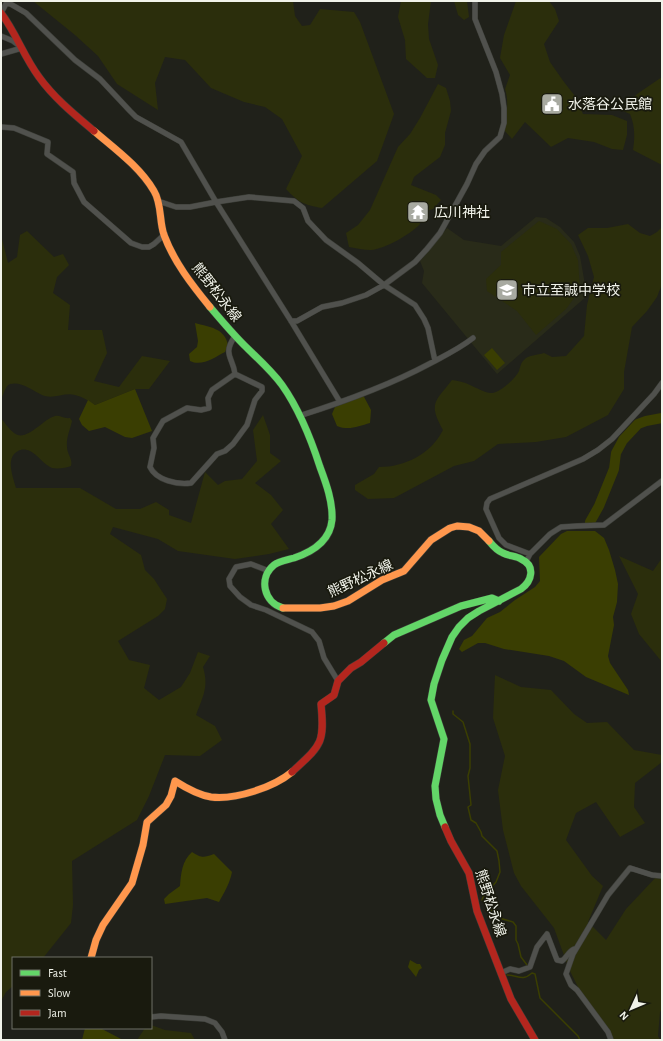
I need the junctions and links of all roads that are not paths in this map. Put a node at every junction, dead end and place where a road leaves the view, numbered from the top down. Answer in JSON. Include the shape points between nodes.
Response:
{"nodes":[{"id":1,"x":475,"y":1,"type":"edge"},
{"id":2,"x":1,"y":13,"type":"edge"},
{"id":3,"x":1,"y":36,"type":"edge"},
{"id":4,"x":22,"y":48,"type":"junction"},
{"id":5,"x":1,"y":54,"type":"edge"},
{"id":6,"x":1,"y":127,"type":"edge"},
{"id":7,"x":158,"y":201,"type":"junction"},
{"id":8,"x":216,"y":202,"type":"junction"},
{"id":9,"x":164,"y":234,"type":"junction"},
{"id":10,"x":384,"y":285,"type":"junction"},
{"id":11,"x":291,"y":321,"type":"junction"},
{"id":12,"x":235,"y":336,"type":"junction"},
{"id":13,"x":473,"y":338,"type":"dead end"},
{"id":14,"x":435,"y":361,"type":"junction"},
{"id":15,"x":235,"y":374,"type":"junction"},
{"id":16,"x":662,"y":383,"type":"edge"},
{"id":17,"x":340,"y":402,"type":"junction"},
{"id":18,"x":299,"y":416,"type":"junction"},
{"id":19,"x":662,"y":481,"type":"edge"},
{"id":20,"x":530,"y":554,"type":"junction"},
{"id":21,"x":526,"y":562,"type":"junction"},
{"id":22,"x":268,"y":571,"type":"junction"},
{"id":23,"x":271,"y":601,"type":"junction"},
{"id":24,"x":499,"y":601,"type":"junction"},
{"id":25,"x":266,"y":610,"type":"junction"},
{"id":26,"x":338,"y":681,"type":"junction"},
{"id":27,"x":662,"y":876,"type":"edge"},
{"id":28,"x":577,"y":947,"type":"junction"},
{"id":29,"x":91,"y":957,"type":"edge"},
{"id":30,"x":501,"y":973,"type":"junction"},
{"id":31,"x":152,"y":1017,"type":"edge"},
{"id":32,"x":225,"y":1040,"type":"edge"},
{"id":33,"x":535,"y":1040,"type":"edge"},
{"id":34,"x":611,"y":1040,"type":"edge"}],
"edges":[{"from":1,"to":10,"type":"street","via":[[475,19],[502,94],[504,123],[500,137],[476,164],[433,242],[415,262]]},
{"from":2,"to":4,"type":"main road","name":"熊野松永線","via":[[10,23]]},
{"from":2,"to":8,"type":"street","via":[[7,2],[26,13],[75,60],[100,79],[130,112],[180,142]]},
{"from":3,"to":4,"type":"street"},
{"from":4,"to":5,"type":"street"},
{"from":4,"to":7,"type":"main road","name":"熊野松永線","via":[[44,84],[133,165],[154,191]]},
{"from":6,"to":9,"type":"street","via":[[14,128],[48,142],[47,154],[73,172],[74,183],[84,202],[131,243],[149,247]]},
{"from":7,"to":8,"type":"street","via":[[190,207]]},
{"from":7,"to":9,"type":"main road","name":"熊野松永線"},
{"from":8,"to":10,"type":"street","via":[[249,197],[294,201],[303,208],[308,221],[326,240]]},
{"from":8,"to":11,"type":"street"},
{"from":9,"to":12,"type":"main road","name":"熊野松永線","via":[[190,281]]},
{"from":10,"to":11,"type":"street","via":[[366,295],[322,307],[297,321]]},
{"from":10,"to":14,"type":"street","via":[[415,305],[431,338]]},
{"from":11,"to":17,"type":"street"},
{"from":12,"to":15,"type":"street","via":[[228,354]]},
{"from":12,"to":18,"type":"main road","name":"熊野松永線","via":[[287,391]]},
{"from":13,"to":14,"type":"street"},
{"from":14,"to":17,"type":"street","via":[[402,378]]},
{"from":15,"to":15,"type":"street","via":[[212,390],[208,398],[209,408],[187,408],[163,421],[154,438],[150,467],[153,472],[172,482],[191,483],[218,454],[233,444],[247,425],[255,400],[262,391],[262,387]]},
{"from":16,"to":20,"type":"street","via":[[617,434],[598,450],[490,499],[486,509],[499,538],[506,545]]},
{"from":17,"to":18,"type":"street"},
{"from":18,"to":22,"type":"main road","name":"熊野松永線","via":[[326,486],[332,526],[327,537],[318,546],[274,565]]},
{"from":19,"to":20,"type":"street","via":[[604,525],[561,527]]},
{"from":20,"to":21,"type":"street"},
{"from":21,"to":23,"type":"main road","name":"熊野松永線","via":[[513,555],[501,553],[488,539],[468,525],[455,526],[446,529],[424,547],[404,571],[381,580],[336,606],[284,609]]},
{"from":21,"to":24,"type":"main road","name":"熊野松永線","via":[[531,572],[531,579],[527,585]]},
{"from":22,"to":23,"type":"main road","via":[[264,587]]},
{"from":22,"to":25,"type":"street","via":[[251,564],[236,567],[230,579],[230,586],[240,597],[251,605]]},
{"from":23,"to":25,"type":"street"},
{"from":24,"to":26,"type":"main road","via":[[492,598],[467,604],[410,627],[394,635]]},
{"from":24,"to":30,"type":"main road","name":"熊野松永線","via":[[468,618],[452,637],[442,660],[431,700],[444,739],[435,786],[436,799],[445,828],[469,873],[477,911]]},
{"from":25,"to":26,"type":"street","via":[[312,632]]},
{"from":26,"to":29,"type":"main road","via":[[334,695],[321,704],[320,744],[284,778],[263,788],[227,797],[203,795],[174,781],[169,803],[147,822],[132,884],[103,925]]},
{"from":27,"to":28,"type":"street","via":[[630,868],[608,895]]},
{"from":28,"to":30,"type":"street","via":[[562,961],[557,960],[547,934],[537,947],[530,967],[519,971],[510,969]]},
{"from":28,"to":34,"type":"street","via":[[566,974],[570,985],[577,990],[608,1032]]},
{"from":30,"to":33,"type":"main road","name":"熊野松永線","via":[[511,999]]},
{"from":31,"to":32,"type":"street","via":[[205,1019],[215,1023]]}]}
